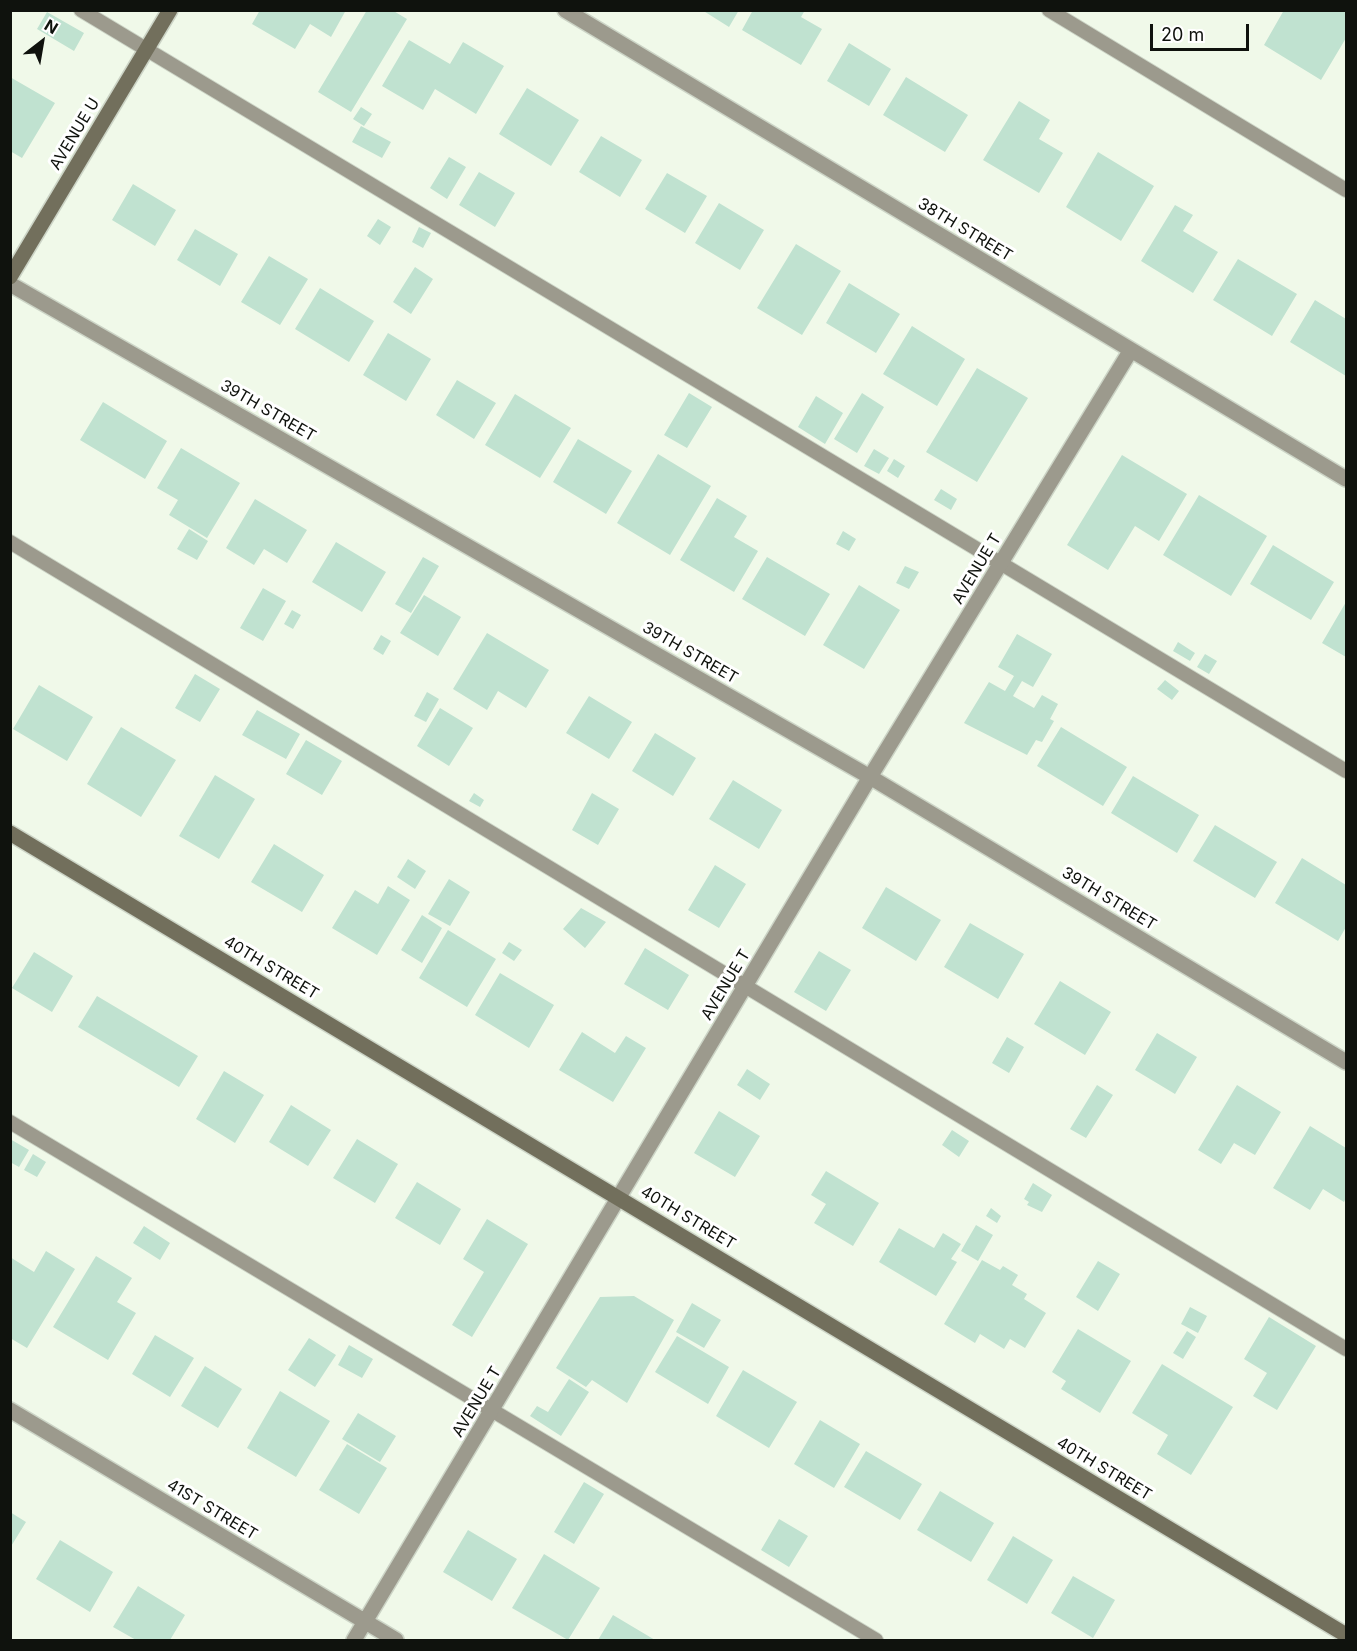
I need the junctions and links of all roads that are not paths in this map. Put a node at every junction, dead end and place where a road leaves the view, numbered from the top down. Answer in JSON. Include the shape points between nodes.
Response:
{"nodes":[{"id":1,"x":81,"y":10,"type":"edge"},
{"id":2,"x":170,"y":10,"type":"edge"},
{"id":3,"x":565,"y":10,"type":"edge"},
{"id":4,"x":1048,"y":10,"type":"edge"},
{"id":5,"x":147,"y":50,"type":"junction"},
{"id":6,"x":1347,"y":190,"type":"edge"},
{"id":7,"x":10,"y":277,"type":"edge"},
{"id":8,"x":10,"y":284,"type":"edge"},
{"id":9,"x":1131,"y":350,"type":"junction"},
{"id":10,"x":1347,"y":479,"type":"edge"},
{"id":11,"x":10,"y":542,"type":"edge"},
{"id":12,"x":1001,"y":563,"type":"junction"},
{"id":13,"x":1347,"y":771,"type":"edge"},
{"id":14,"x":870,"y":777,"type":"junction"},
{"id":15,"x":10,"y":833,"type":"edge"},
{"id":16,"x":747,"y":985,"type":"junction"},
{"id":17,"x":1347,"y":1062,"type":"edge"},
{"id":18,"x":10,"y":1122,"type":"edge"},
{"id":19,"x":620,"y":1199,"type":"junction"},
{"id":20,"x":1347,"y":1349,"type":"edge"},
{"id":21,"x":10,"y":1410,"type":"edge"},
{"id":22,"x":493,"y":1410,"type":"junction"},
{"id":23,"x":365,"y":1622,"type":"junction"},
{"id":24,"x":1347,"y":1635,"type":"edge"},
{"id":25,"x":354,"y":1641,"type":"edge"},
{"id":26,"x":396,"y":1641,"type":"edge"},
{"id":27,"x":876,"y":1641,"type":"edge"}],
"edges":[{"from":1,"to":5,"type":"lane"},
{"from":2,"to":5,"type":"street","name":"AVENUE U"},
{"from":3,"to":9,"type":"street","name":"38TH STREET"},
{"from":4,"to":6,"type":"lane"},
{"from":5,"to":7,"type":"street","name":"AVENUE U"},
{"from":5,"to":12,"type":"lane"},
{"from":8,"to":14,"type":"street","name":"39TH STREET"},
{"from":9,"to":10,"type":"street","name":"38TH STREET"},
{"from":9,"to":12,"type":"street","name":"AVENUE T"},
{"from":11,"to":16,"type":"lane"},
{"from":12,"to":13,"type":"lane"},
{"from":12,"to":14,"type":"street","name":"AVENUE T"},
{"from":14,"to":16,"type":"street","name":"AVENUE T"},
{"from":14,"to":17,"type":"street","name":"39TH STREET"},
{"from":15,"to":19,"type":"street","name":"40TH STREET"},
{"from":16,"to":19,"type":"street","name":"AVENUE T"},
{"from":16,"to":20,"type":"lane"},
{"from":18,"to":22,"type":"lane"},
{"from":19,"to":22,"type":"street","name":"AVENUE T"},
{"from":19,"to":24,"type":"street","name":"40TH STREET"},
{"from":21,"to":23,"type":"street","name":"41ST STREET"},
{"from":22,"to":23,"type":"street","name":"AVENUE T"},
{"from":22,"to":27,"type":"lane"},
{"from":23,"to":25,"type":"street","name":"AVENUE T"},
{"from":23,"to":26,"type":"street","name":"41ST STREET"}]}
